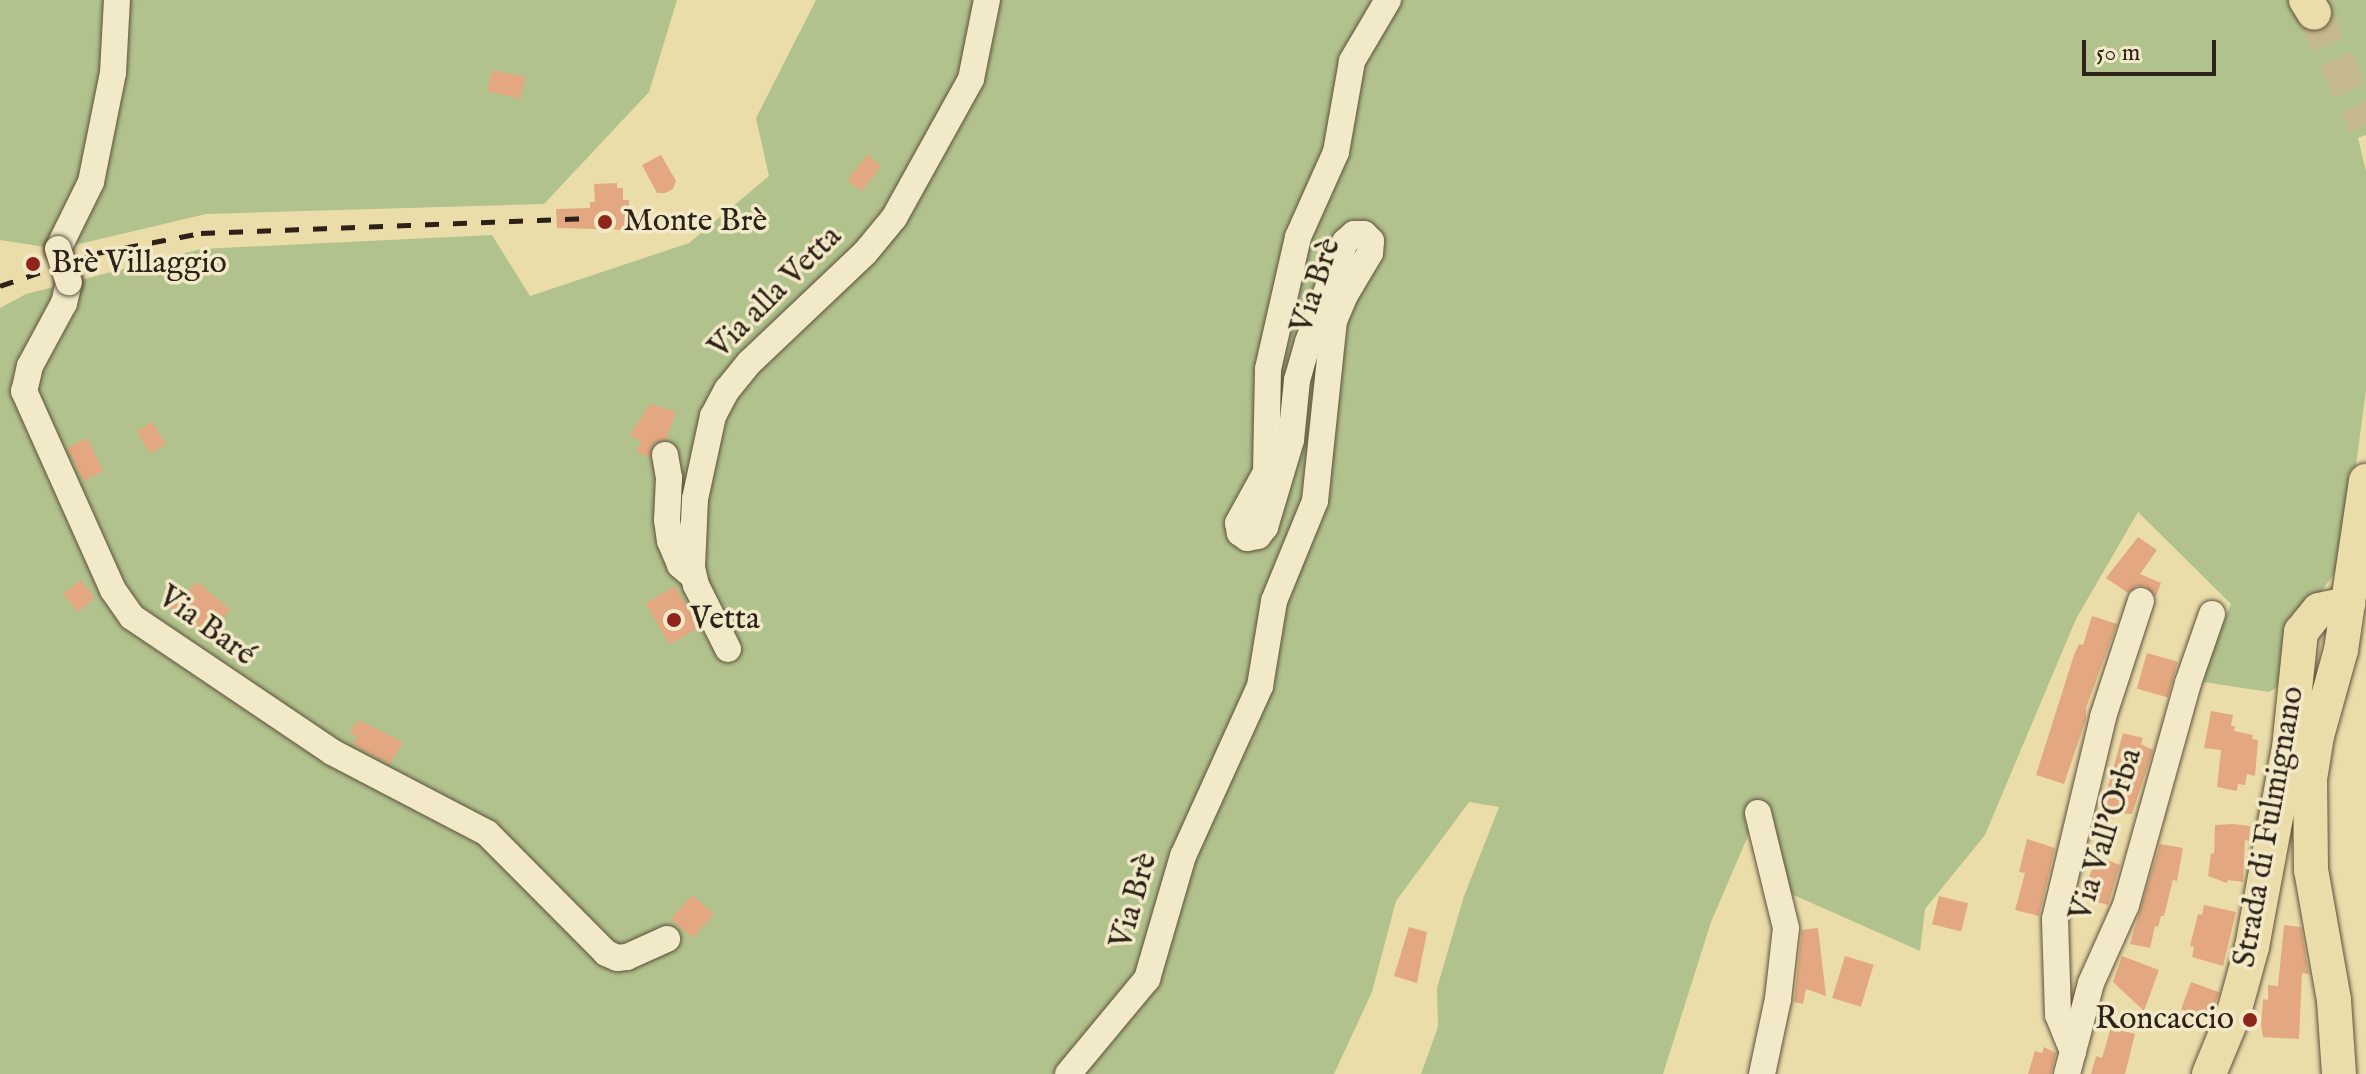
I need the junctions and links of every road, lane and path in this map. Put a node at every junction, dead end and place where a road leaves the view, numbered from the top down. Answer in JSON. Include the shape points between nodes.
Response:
{"nodes":[{"id":1,"x":117,"y":0,"type":"edge"},
{"id":2,"x":987,"y":0,"type":"edge"},
{"id":3,"x":1388,"y":0,"type":"edge"},
{"id":4,"x":665,"y":455,"type":"dead end"},
{"id":5,"x":2366,"y":481,"type":"edge"},
{"id":6,"x":693,"y":576,"type":"junction"},
{"id":7,"x":2141,"y":601,"type":"dead end"},
{"id":8,"x":2348,"y":604,"type":"junction"},
{"id":9,"x":2212,"y":614,"type":"dead end"},
{"id":10,"x":728,"y":649,"type":"dead end"},
{"id":11,"x":1758,"y":813,"type":"dead end"},
{"id":12,"x":667,"y":939,"type":"dead end"},
{"id":13,"x":2225,"y":1037,"type":"junction"},
{"id":14,"x":2070,"y":1063,"type":"edge"},
{"id":15,"x":1068,"y":1074,"type":"edge"},
{"id":16,"x":1762,"y":1074,"type":"edge"},
{"id":17,"x":2209,"y":1074,"type":"edge"},
{"id":18,"x":2226,"y":1074,"type":"edge"},
{"id":19,"x":2339,"y":1074,"type":"edge"}],
"edges":[{"from":1,"to":12,"type":"street","name":"Via Baré","bridge":true,"via":[[113,73],[91,182],[58,249],[69,282],[64,303],[25,377],[24,391],[113,590],[132,617],[159,639],[332,752],[487,833],[606,953],[627,957]]},
{"from":2,"to":6,"type":"street","name":"Via alla Vetta","via":[[971,79],[885,233],[767,344],[718,403],[695,499]]},
{"from":3,"to":15,"type":"street","name":"Via Brè","via":[[1352,61],[1336,152],[1298,237],[1268,369],[1266,472],[1238,523],[1247,538],[1258,536],[1265,527],[1291,440],[1297,380],[1308,342],[1345,242],[1364,234],[1371,241],[1370,253],[1334,321],[1315,501],[1271,617],[1260,686],[1188,842],[1147,979]]},
{"from":4,"to":6,"type":"street","via":[[668,533],[680,565]]},
{"from":5,"to":8,"type":"main road"},
{"from":6,"to":10,"type":"street","name":"Via alla Vetta"},
{"from":7,"to":14,"type":"street","via":[[2103,717],[2055,919],[2058,1015]]},
{"from":8,"to":13,"type":"main road","name":"Strada di Fulmignano","via":[[2319,610],[2301,632],[2289,748],[2252,947]]},
{"from":8,"to":19,"type":"main road","via":[[2313,756],[2309,811],[2311,870],[2334,1000]]},
{"from":9,"to":14,"type":"street","name":"Via Vall'Orba","via":[[2126,905],[2091,983]]},
{"from":11,"to":16,"type":"street","via":[[1786,928]]},
{"from":13,"to":17,"type":"main road","name":"Strada di Fulmignano"},
{"from":13,"to":18,"type":"street"}]}
